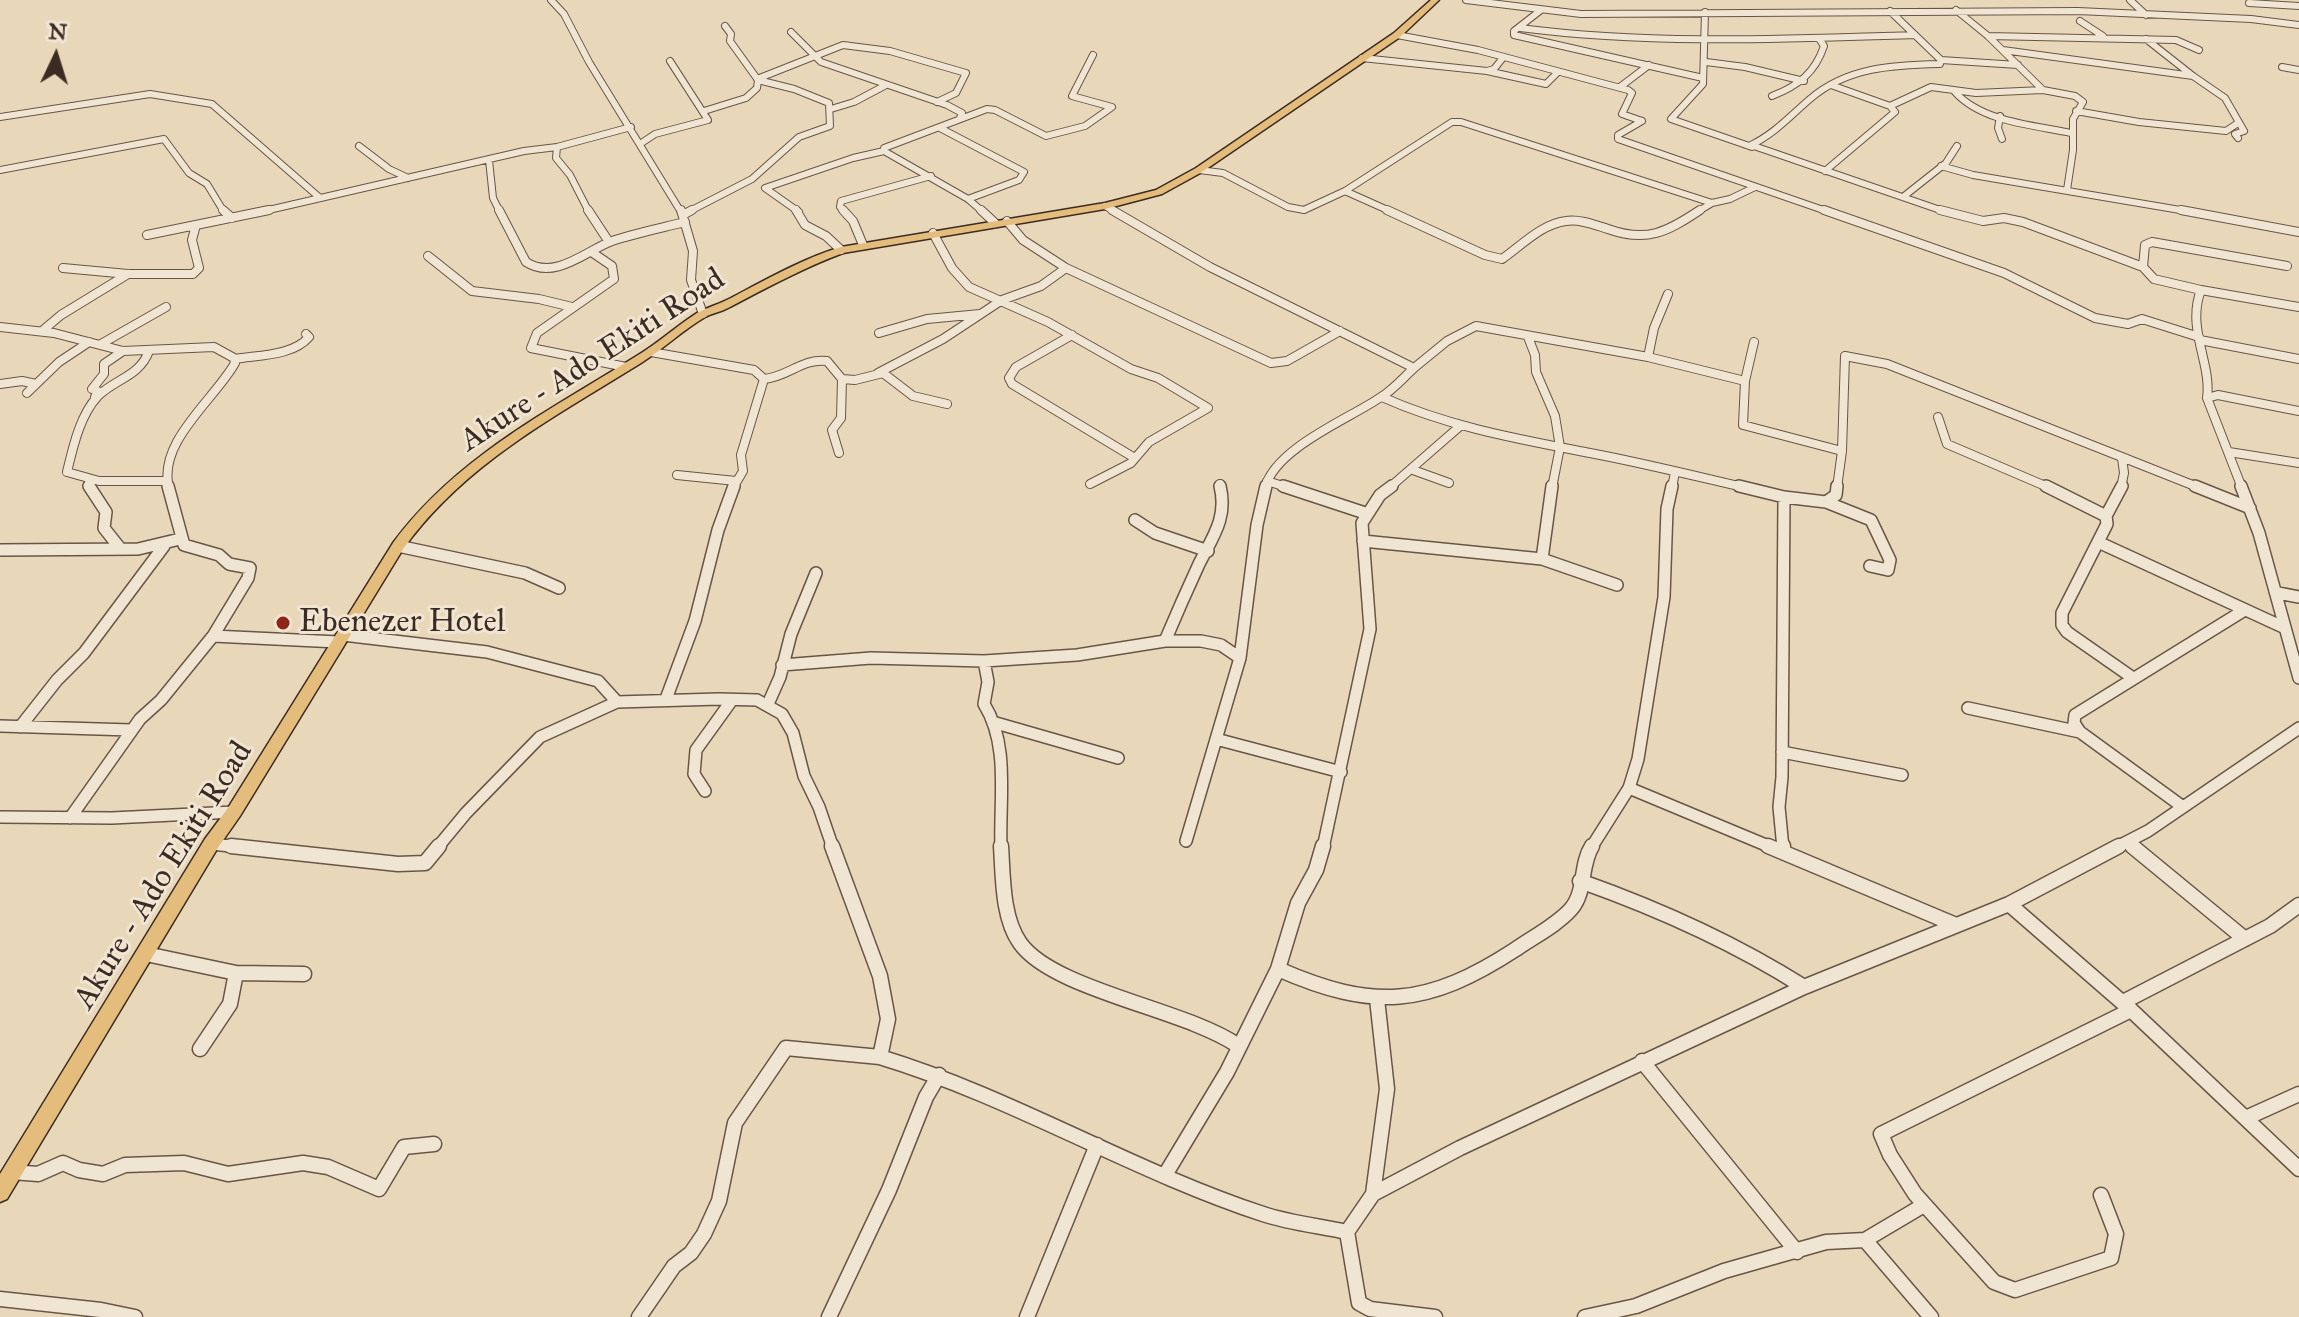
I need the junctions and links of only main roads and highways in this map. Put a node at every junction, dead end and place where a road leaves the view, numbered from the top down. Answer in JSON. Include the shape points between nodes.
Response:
{"nodes":[{"id":1,"x":1435,"y":0,"type":"edge"},
{"id":2,"x":0,"y":1192,"type":"edge"}],
"edges":[{"from":1,"to":2,"type":"main road","name":"Akure - Ado Ekiti Road","via":[[1397,35],[1159,192],[1105,206],[863,245],[803,264],[703,314],[473,467],[419,517],[398,546]]}]}
